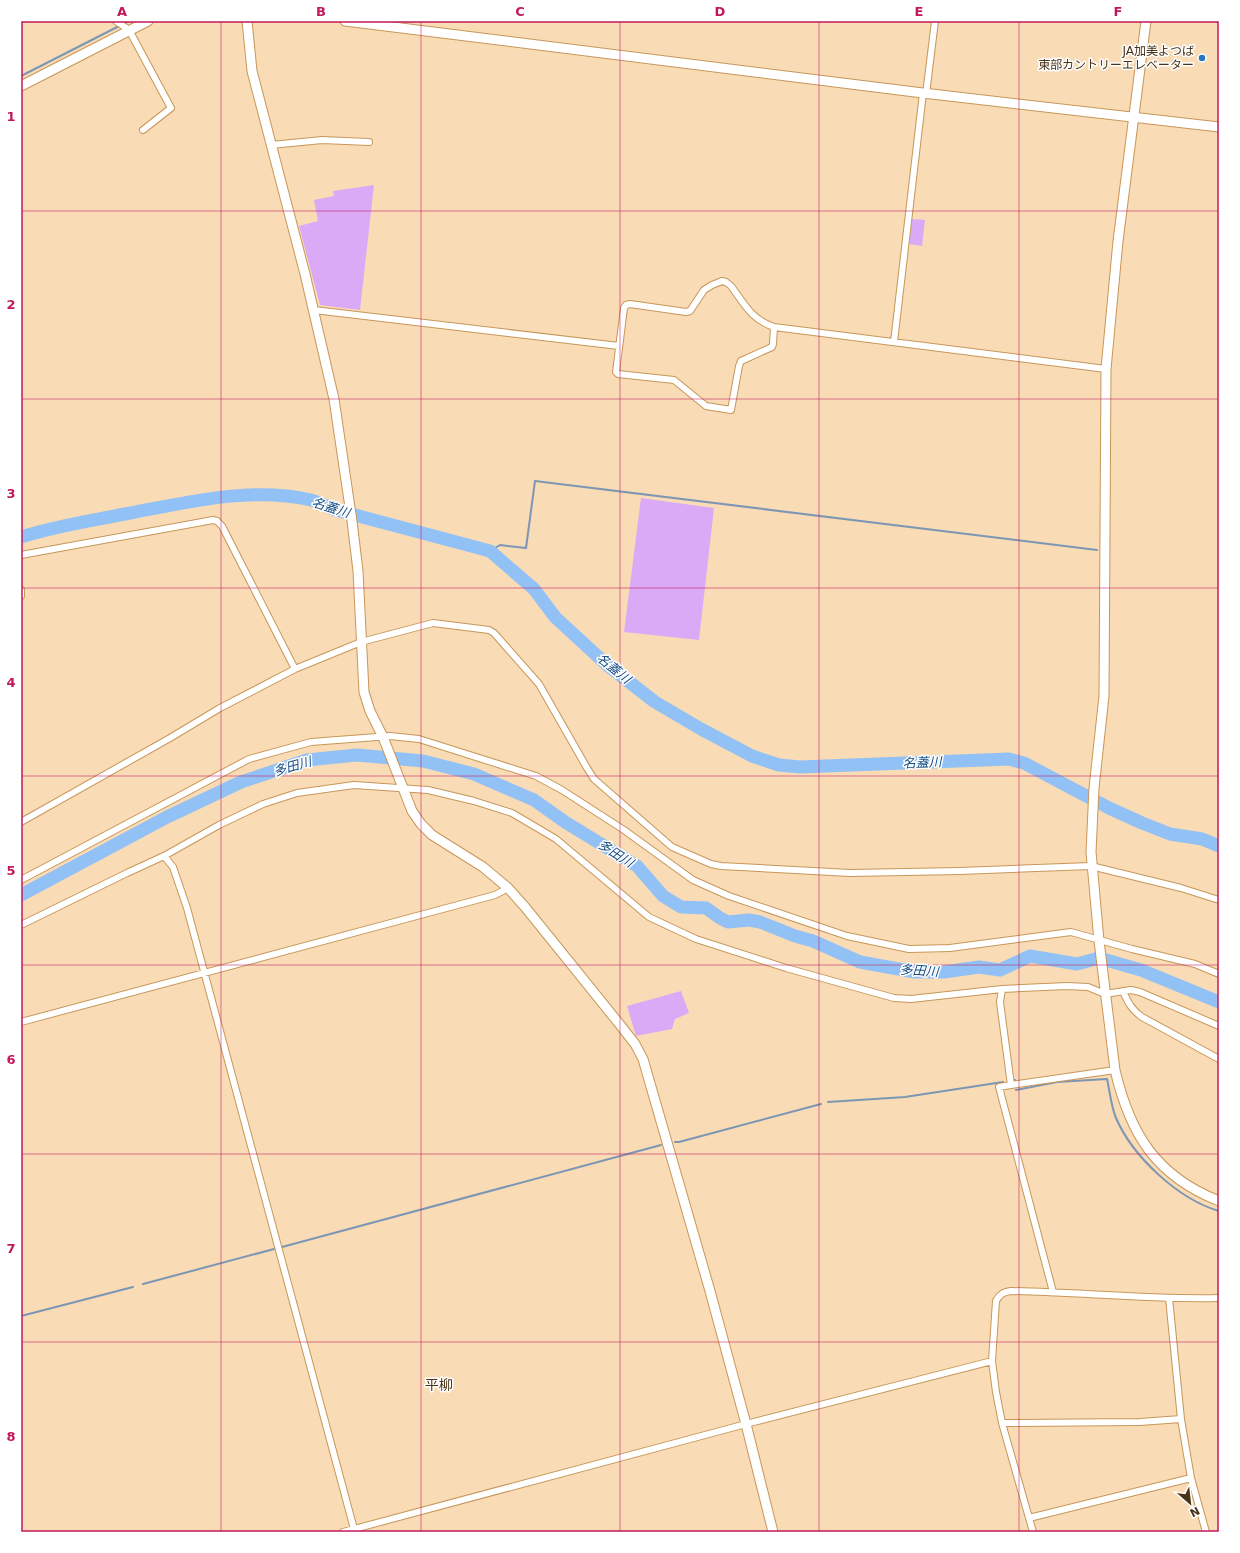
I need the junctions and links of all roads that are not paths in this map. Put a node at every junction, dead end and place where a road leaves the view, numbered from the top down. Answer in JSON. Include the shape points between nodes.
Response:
{"nodes":[{"id":1,"x":116,"y":21,"type":"edge"},
{"id":2,"x":148,"y":21,"type":"edge"},
{"id":3,"x":247,"y":21,"type":"edge"},
{"id":4,"x":345,"y":21,"type":"edge"},
{"id":5,"x":935,"y":21,"type":"edge"},
{"id":6,"x":1146,"y":21,"type":"edge"},
{"id":7,"x":127,"y":29,"type":"junction"},
{"id":8,"x":21,"y":86,"type":"edge"},
{"id":9,"x":926,"y":89,"type":"junction"},
{"id":10,"x":1134,"y":116,"type":"junction"},
{"id":11,"x":1219,"y":127,"type":"edge"},
{"id":12,"x":143,"y":130,"type":"dead end"},
{"id":13,"x":369,"y":142,"type":"dead end"},
{"id":14,"x":271,"y":145,"type":"junction"},
{"id":15,"x":314,"y":310,"type":"junction"},
{"id":16,"x":774,"y":327,"type":"junction"},
{"id":17,"x":894,"y":342,"type":"junction"},
{"id":18,"x":619,"y":346,"type":"junction"},
{"id":19,"x":1106,"y":369,"type":"junction"},
{"id":20,"x":21,"y":555,"type":"edge"},
{"id":21,"x":21,"y":590,"type":"edge"},
{"id":22,"x":21,"y":596,"type":"edge"},
{"id":23,"x":361,"y":642,"type":"junction"},
{"id":24,"x":295,"y":669,"type":"junction"},
{"id":25,"x":384,"y":740,"type":"junction"},
{"id":26,"x":403,"y":786,"type":"junction"},
{"id":27,"x":21,"y":822,"type":"edge"},
{"id":28,"x":164,"y":856,"type":"junction"},
{"id":29,"x":1091,"y":866,"type":"junction"},
{"id":30,"x":21,"y":880,"type":"edge"},
{"id":31,"x":508,"y":888,"type":"junction"},
{"id":32,"x":1219,"y":900,"type":"edge"},
{"id":33,"x":21,"y":925,"type":"edge"},
{"id":34,"x":1100,"y":943,"type":"junction"},
{"id":35,"x":205,"y":973,"type":"junction"},
{"id":36,"x":1219,"y":974,"type":"edge"},
{"id":37,"x":1002,"y":989,"type":"junction"},
{"id":38,"x":1105,"y":990,"type":"junction"},
{"id":39,"x":1123,"y":991,"type":"junction"},
{"id":40,"x":21,"y":1022,"type":"edge"},
{"id":41,"x":1219,"y":1026,"type":"edge"},
{"id":42,"x":1219,"y":1059,"type":"edge"},
{"id":43,"x":1115,"y":1070,"type":"junction"},
{"id":44,"x":1011,"y":1085,"type":"junction"},
{"id":45,"x":1219,"y":1201,"type":"edge"},
{"id":46,"x":1053,"y":1292,"type":"junction"},
{"id":47,"x":1169,"y":1298,"type":"junction"},
{"id":48,"x":1219,"y":1298,"type":"edge"},
{"id":49,"x":992,"y":1361,"type":"junction"},
{"id":50,"x":1181,"y":1419,"type":"junction"},
{"id":51,"x":746,"y":1424,"type":"junction"},
{"id":52,"x":1002,"y":1424,"type":"junction"},
{"id":53,"x":1191,"y":1478,"type":"junction"},
{"id":54,"x":1030,"y":1518,"type":"junction"},
{"id":55,"x":354,"y":1529,"type":"junction"},
{"id":56,"x":343,"y":1532,"type":"edge"},
{"id":57,"x":773,"y":1532,"type":"edge"},
{"id":58,"x":1033,"y":1532,"type":"edge"},
{"id":59,"x":1206,"y":1532,"type":"edge"}],
"edges":[{"from":1,"to":7,"type":"street"},
{"from":2,"to":7,"type":"street"},
{"from":3,"to":14,"type":"street","via":[[252,71]]},
{"from":4,"to":9,"type":"street"},
{"from":5,"to":9,"type":"street"},
{"from":6,"to":10,"type":"street"},
{"from":7,"to":8,"type":"street"},
{"from":7,"to":12,"type":"street","via":[[171,108]]},
{"from":9,"to":10,"type":"street"},
{"from":9,"to":17,"type":"street"},
{"from":10,"to":11,"type":"street"},
{"from":10,"to":19,"type":"street","via":[[1118,241]]},
{"from":13,"to":14,"type":"street","via":[[322,140]]},
{"from":14,"to":15,"type":"street"},
{"from":15,"to":18,"type":"street"},
{"from":15,"to":23,"type":"street","via":[[334,399],[352,521],[358,571]]},
{"from":16,"to":17,"type":"street"},
{"from":16,"to":18,"type":"street","via":[[756,319],[730,286],[722,281],[704,290],[690,311],[626,305]]},
{"from":16,"to":18,"type":"street","via":[[772,347],[741,361],[731,410],[706,406],[674,380],[618,374],[616,370]]},
{"from":17,"to":19,"type":"street"},
{"from":19,"to":29,"type":"street","via":[[1104,696],[1094,788]]},
{"from":20,"to":24,"type":"street","via":[[217,521],[222,526]]},
{"from":21,"to":22,"type":"street"},
{"from":23,"to":24,"type":"street"},
{"from":23,"to":25,"type":"street","via":[[364,692]]},
{"from":23,"to":29,"type":"street","via":[[433,623],[489,630],[494,633],[539,684],[594,779],[672,847],[711,864],[850,873]]},
{"from":24,"to":27,"type":"street","via":[[220,708]]},
{"from":25,"to":26,"type":"street"},
{"from":25,"to":30,"type":"street","via":[[378,736],[311,742],[249,759]]},
{"from":25,"to":34,"type":"street","via":[[390,736],[419,739],[536,776],[624,830],[693,880],[728,896],[847,936],[909,948],[950,948],[1071,932]]},
{"from":26,"to":28,"type":"street","via":[[354,785],[297,793],[263,804]]},
{"from":26,"to":31,"type":"street","via":[[412,811],[421,824],[483,867]]},
{"from":26,"to":37,"type":"street","via":[[474,801],[512,814],[556,839],[649,917],[696,939],[786,968],[894,998],[911,999]]},
{"from":28,"to":33,"type":"street"},
{"from":28,"to":35,"type":"street","via":[[176,873]]},
{"from":29,"to":32,"type":"street"},
{"from":29,"to":34,"type":"street"},
{"from":31,"to":35,"type":"street","via":[[495,895]]},
{"from":31,"to":51,"type":"street","via":[[621,1026],[643,1059]]},
{"from":34,"to":36,"type":"street","via":[[1195,964]]},
{"from":34,"to":38,"type":"street"},
{"from":35,"to":40,"type":"street"},
{"from":35,"to":55,"type":"street"},
{"from":37,"to":38,"type":"street","via":[[1067,986]]},
{"from":37,"to":44,"type":"street","via":[[1000,1002]]},
{"from":38,"to":39,"type":"street"},
{"from":38,"to":43,"type":"street"},
{"from":39,"to":41,"type":"street","via":[[1140,992]]},
{"from":39,"to":42,"type":"street","via":[[1132,1010]]},
{"from":43,"to":44,"type":"street"},
{"from":43,"to":45,"type":"street","via":[[1120,1094],[1128,1114],[1156,1159],[1181,1182]]},
{"from":44,"to":46,"type":"street","via":[[999,1087]]},
{"from":46,"to":47,"type":"street"},
{"from":46,"to":49,"type":"street","via":[[1010,1291],[999,1294],[996,1301]]},
{"from":47,"to":48,"type":"street"},
{"from":47,"to":50,"type":"street"},
{"from":49,"to":51,"type":"street"},
{"from":49,"to":52,"type":"street"},
{"from":50,"to":52,"type":"street"},
{"from":50,"to":53,"type":"street"},
{"from":51,"to":55,"type":"street"},
{"from":51,"to":57,"type":"street"},
{"from":52,"to":54,"type":"street"},
{"from":53,"to":54,"type":"street"},
{"from":53,"to":59,"type":"street"},
{"from":54,"to":58,"type":"street"},
{"from":55,"to":56,"type":"street"}]}
